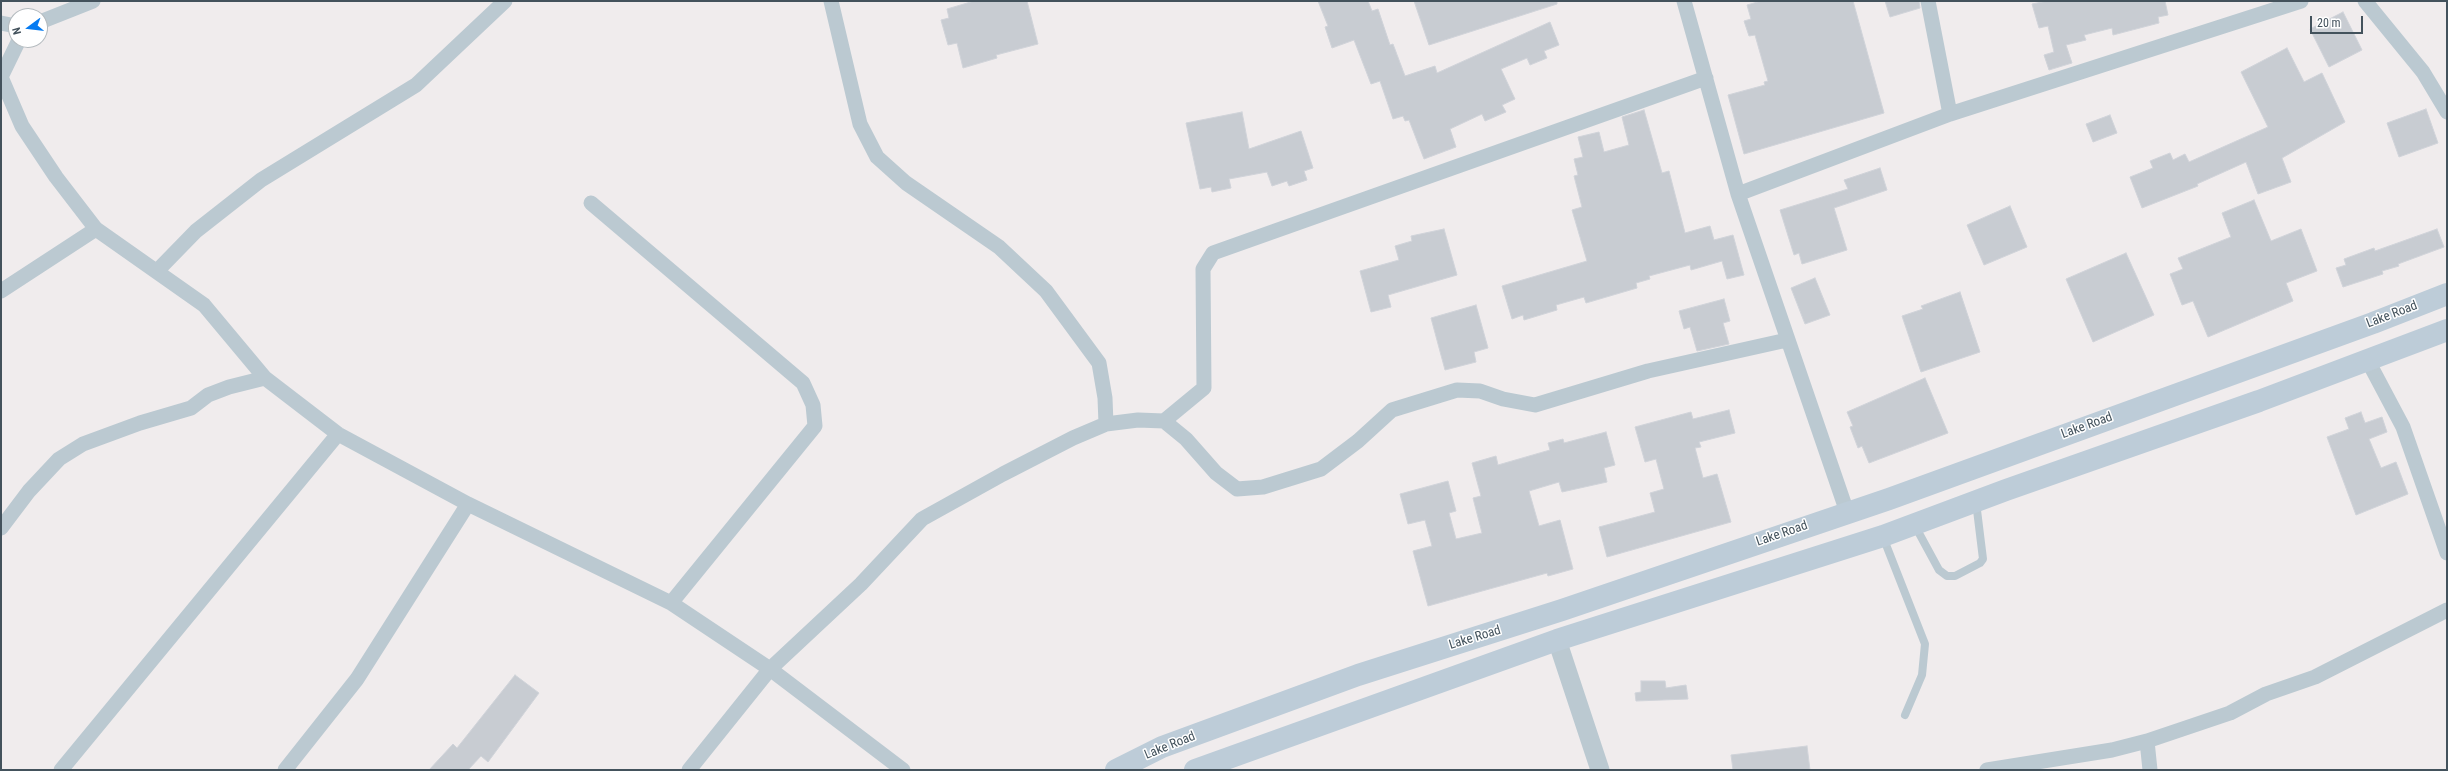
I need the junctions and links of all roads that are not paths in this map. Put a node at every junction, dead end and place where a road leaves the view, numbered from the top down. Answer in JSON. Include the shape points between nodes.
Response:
{"nodes":[{"id":1,"x":93,"y":1,"type":"edge"},
{"id":2,"x":505,"y":1,"type":"edge"},
{"id":3,"x":831,"y":1,"type":"edge"},
{"id":4,"x":1684,"y":1,"type":"edge"},
{"id":5,"x":1928,"y":1,"type":"edge"},
{"id":6,"x":2301,"y":1,"type":"edge"},
{"id":7,"x":2365,"y":1,"type":"edge"},
{"id":8,"x":48,"y":19,"type":"edge"},
{"id":9,"x":15,"y":48,"type":"edge"},
{"id":10,"x":1706,"y":78,"type":"junction"},
{"id":11,"x":2447,"y":112,"type":"edge"},
{"id":12,"x":1950,"y":114,"type":"junction"},
{"id":13,"x":1738,"y":194,"type":"junction"},
{"id":14,"x":591,"y":203,"type":"dead end"},
{"id":15,"x":96,"y":229,"type":"junction"},
{"id":16,"x":157,"y":271,"type":"junction"},
{"id":17,"x":1,"y":291,"type":"edge"},
{"id":18,"x":2447,"y":294,"type":"edge"},
{"id":19,"x":2447,"y":330,"type":"edge"},
{"id":20,"x":1787,"y":340,"type":"junction"},
{"id":21,"x":2368,"y":361,"type":"junction"},
{"id":22,"x":265,"y":378,"type":"junction"},
{"id":23,"x":1164,"y":421,"type":"junction"},
{"id":24,"x":1106,"y":424,"type":"junction"},
{"id":25,"x":338,"y":434,"type":"junction"},
{"id":26,"x":1976,"y":502,"type":"junction"},
{"id":27,"x":468,"y":504,"type":"junction"},
{"id":28,"x":1847,"y":512,"type":"junction"},
{"id":29,"x":1913,"y":524,"type":"junction"},
{"id":30,"x":1,"y":528,"type":"edge"},
{"id":31,"x":1882,"y":536,"type":"junction"},
{"id":32,"x":2447,"y":553,"type":"edge"},
{"id":33,"x":671,"y":603,"type":"junction"},
{"id":34,"x":2447,"y":610,"type":"edge"},
{"id":35,"x":1557,"y":640,"type":"junction"},
{"id":36,"x":770,"y":668,"type":"junction"},
{"id":37,"x":1905,"y":715,"type":"dead end"},
{"id":38,"x":2146,"y":741,"type":"junction"},
{"id":39,"x":61,"y":770,"type":"edge"},
{"id":40,"x":285,"y":770,"type":"edge"},
{"id":41,"x":689,"y":770,"type":"edge"},
{"id":42,"x":903,"y":770,"type":"edge"},
{"id":43,"x":1116,"y":770,"type":"edge"},
{"id":44,"x":1195,"y":770,"type":"edge"},
{"id":45,"x":1600,"y":770,"type":"edge"},
{"id":46,"x":1987,"y":770,"type":"edge"},
{"id":47,"x":2150,"y":770,"type":"edge"}],
"edges":[{"from":1,"to":8,"type":"street"},
{"from":2,"to":16,"type":"street","via":[[416,85],[260,180],[196,232]]},
{"from":3,"to":24,"type":"street","via":[[860,124],[877,157],[906,183],[999,247],[1046,291],[1099,363]]},
{"from":4,"to":10,"type":"street"},
{"from":5,"to":12,"type":"street"},
{"from":6,"to":12,"type":"street"},
{"from":7,"to":11,"type":"street","via":[[2423,72]]},
{"from":9,"to":15,"type":"street","via":[[1,77],[22,126],[56,177]]},
{"from":10,"to":13,"type":"street"},
{"from":10,"to":23,"type":"street","via":[[1213,254],[1203,269],[1204,388]]},
{"from":12,"to":13,"type":"street"},
{"from":13,"to":20,"type":"street"},
{"from":14,"to":33,"type":"street","via":[[803,383],[813,405],[815,426]]},
{"from":15,"to":16,"type":"street"},
{"from":15,"to":17,"type":"street"},
{"from":16,"to":22,"type":"street","via":[[204,305]]},
{"from":18,"to":28,"type":"main road","name":"Lake Road","via":[[2272,360]]},
{"from":19,"to":21,"type":"main road"},
{"from":20,"to":23,"type":"street","via":[[1648,371],[1535,404],[1480,391],[1457,390],[1392,410],[1358,441],[1321,469],[1263,487],[1237,489],[1216,473],[1186,439]]},
{"from":20,"to":28,"type":"street"},
{"from":21,"to":26,"type":"main road"},
{"from":21,"to":32,"type":"street","via":[[2403,427]]},
{"from":22,"to":25,"type":"street"},
{"from":22,"to":30,"type":"street","via":[[229,387],[208,395],[191,408],[83,444],[59,459],[29,491]]},
{"from":23,"to":24,"type":"street","via":[[1138,420]]},
{"from":24,"to":36,"type":"street","via":[[1003,474],[922,519],[861,584]]},
{"from":25,"to":27,"type":"street"},
{"from":25,"to":39,"type":"street"},
{"from":26,"to":29,"type":"main road"},
{"from":26,"to":29,"type":"lane","via":[[1983,559],[1955,576],[1947,576],[1939,570]]},
{"from":27,"to":33,"type":"street"},
{"from":27,"to":40,"type":"street","via":[[357,679]]},
{"from":28,"to":43,"type":"main road","name":"Lake Road","via":[[1562,610],[1358,674],[1162,747]]},
{"from":29,"to":31,"type":"main road"},
{"from":31,"to":35,"type":"main road"},
{"from":31,"to":37,"type":"lane","via":[[1925,644],[1922,675]]},
{"from":33,"to":36,"type":"street"},
{"from":34,"to":38,"type":"street","via":[[2315,677],[2266,694],[2230,713]]},
{"from":35,"to":44,"type":"main road"},
{"from":35,"to":45,"type":"street"},
{"from":36,"to":41,"type":"street"},
{"from":36,"to":42,"type":"street"},
{"from":38,"to":46,"type":"street","via":[[2112,750]]},
{"from":38,"to":47,"type":"street"}]}
